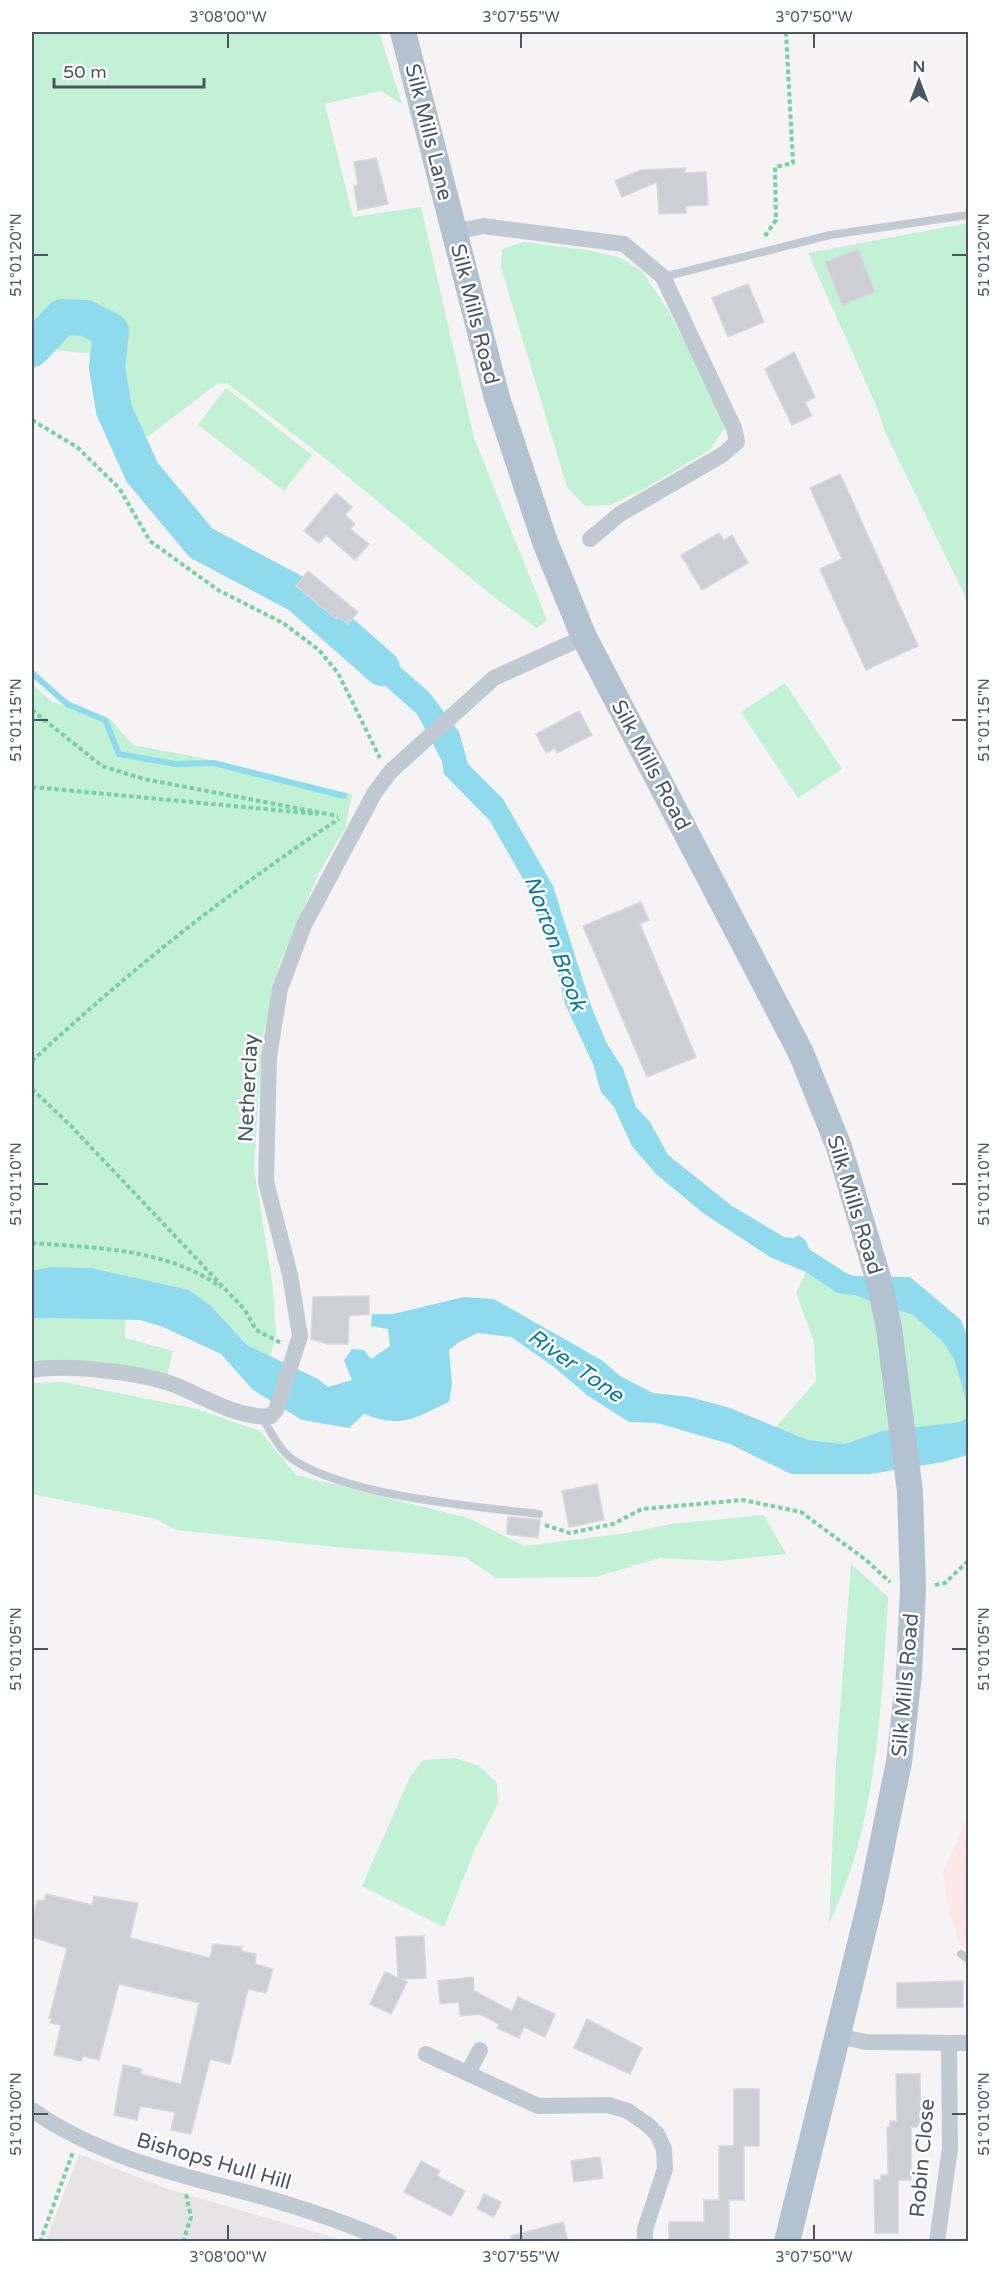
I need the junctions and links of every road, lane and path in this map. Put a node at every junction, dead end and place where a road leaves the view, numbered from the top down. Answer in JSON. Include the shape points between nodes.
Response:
{"nodes":[{"id":1,"x":403,"y":32,"type":"edge"},
{"id":2,"x":410,"y":32,"type":"edge"},
{"id":3,"x":786,"y":32,"type":"edge"},
{"id":4,"x":410,"y":63,"type":"junction"},
{"id":5,"x":969,"y":215,"type":"edge"},
{"id":6,"x":454,"y":232,"type":"junction"},
{"id":7,"x":755,"y":254,"type":"junction"},
{"id":8,"x":663,"y":277,"type":"junction"},
{"id":9,"x":32,"y":420,"type":"edge"},
{"id":10,"x":590,"y":539,"type":"dead end"},
{"id":11,"x":584,"y":637,"type":"junction"},
{"id":12,"x":32,"y":710,"type":"edge"},
{"id":13,"x":391,"y":771,"type":"junction"},
{"id":14,"x":32,"y":787,"type":"edge"},
{"id":15,"x":338,"y":816,"type":"junction"},
{"id":16,"x":32,"y":1062,"type":"edge"},
{"id":17,"x":32,"y":1089,"type":"edge"},
{"id":18,"x":32,"y":1243,"type":"edge"},
{"id":19,"x":228,"y":1292,"type":"junction"},
{"id":20,"x":294,"y":1356,"type":"junction"},
{"id":21,"x":32,"y":1370,"type":"edge"},
{"id":22,"x":269,"y":1413,"type":"junction"},
{"id":23,"x":539,"y":1514,"type":"joint"},
{"id":24,"x":969,"y":1561,"type":"edge"},
{"id":25,"x":913,"y":1588,"type":"junction"},
{"id":26,"x":837,"y":2036,"type":"junction"},
{"id":27,"x":969,"y":2043,"type":"edge"},
{"id":28,"x":949,"y":2044,"type":"junction"},
{"id":29,"x":480,"y":2050,"type":"dead end"},
{"id":30,"x":426,"y":2054,"type":"dead end"},
{"id":31,"x":468,"y":2073,"type":"junction"},
{"id":32,"x":32,"y":2110,"type":"edge"},
{"id":33,"x":79,"y":2139,"type":"junction"},
{"id":34,"x":178,"y":2174,"type":"junction"},
{"id":35,"x":40,"y":2241,"type":"edge"},
{"id":36,"x":183,"y":2241,"type":"edge"},
{"id":37,"x":390,"y":2241,"type":"edge"},
{"id":38,"x":645,"y":2241,"type":"edge"},
{"id":39,"x":788,"y":2241,"type":"edge"},
{"id":40,"x":938,"y":2241,"type":"edge"}],
"edges":[{"from":1,"to":4,"type":"main road","name":"Silk Mills Lane"},
{"from":2,"to":4,"type":"lane"},
{"from":3,"to":7,"type":"path","via":[[793,163],[775,167],[776,220],[755,245]]},
{"from":4,"to":6,"type":"main road","name":"Silk Mills Lane"},
{"from":5,"to":7,"type":"lane","via":[[830,235]]},
{"from":6,"to":8,"type":"street","via":[[483,226],[624,244]]},
{"from":6,"to":11,"type":"main road","name":"Silk Mills Road","via":[[497,398],[545,542]]},
{"from":7,"to":8,"type":"lane"},
{"from":8,"to":10,"type":"street","via":[[737,442],[722,455],[620,514]]},
{"from":9,"to":13,"type":"path","via":[[77,447],[119,488],[150,541],[218,590],[283,623],[319,650],[338,673],[376,753]]},
{"from":11,"to":13,"type":"street","name":"Netherclay","via":[[494,678]]},
{"from":11,"to":25,"type":"main road","name":"Silk Mills Road","via":[[801,1053],[839,1147],[889,1328],[910,1492]]},
{"from":12,"to":15,"type":"path","via":[[102,766],[144,779]]},
{"from":13,"to":20,"type":"street","name":"Netherclay","via":[[370,801],[304,925],[280,989],[269,1057],[266,1182],[298,1312],[300,1336]]},
{"from":14,"to":15,"type":"path"},
{"from":15,"to":16,"type":"path","via":[[343,816],[201,917]]},
{"from":17,"to":19,"type":"path"},
{"from":18,"to":19,"type":"path","via":[[96,1248],[178,1262]]},
{"from":19,"to":20,"type":"path","via":[[245,1310],[255,1330]]},
{"from":20,"to":22,"type":"street","name":"Netherclay"},
{"from":21,"to":22,"type":"street","via":[[97,1370],[170,1383],[229,1408]]},
{"from":22,"to":23,"type":"lane","via":[[279,1444],[294,1460],[328,1476],[456,1504]]},
{"from":23,"to":25,"type":"path","via":[[545,1525],[570,1533],[613,1524],[642,1509],[743,1500],[801,1512],[866,1560],[893,1586]]},
{"from":24,"to":25,"type":"path","via":[[945,1583]]},
{"from":25,"to":26,"type":"main road","name":"Silk Mills Road","via":[[899,1762]]},
{"from":26,"to":28,"type":"street","via":[[866,2042]]},
{"from":26,"to":39,"type":"main road","name":"Silk Mills Road"},
{"from":27,"to":28,"type":"street"},
{"from":28,"to":40,"type":"street","name":"Robin Close","via":[[950,2148]]},
{"from":29,"to":31,"type":"street"},
{"from":30,"to":31,"type":"street"},
{"from":31,"to":38,"type":"street","via":[[538,2106],[608,2105],[628,2111],[648,2125],[664,2149],[665,2169],[645,2229]]},
{"from":32,"to":33,"type":"street","name":"Bishops Hull Hill"},
{"from":33,"to":34,"type":"street","name":"Bishops Hull Hill","via":[[115,2155]]},
{"from":33,"to":35,"type":"path"},
{"from":34,"to":36,"type":"path","via":[[191,2217]]},
{"from":34,"to":37,"type":"street","name":"Bishops Hull Hill","via":[[263,2197]]}]}
